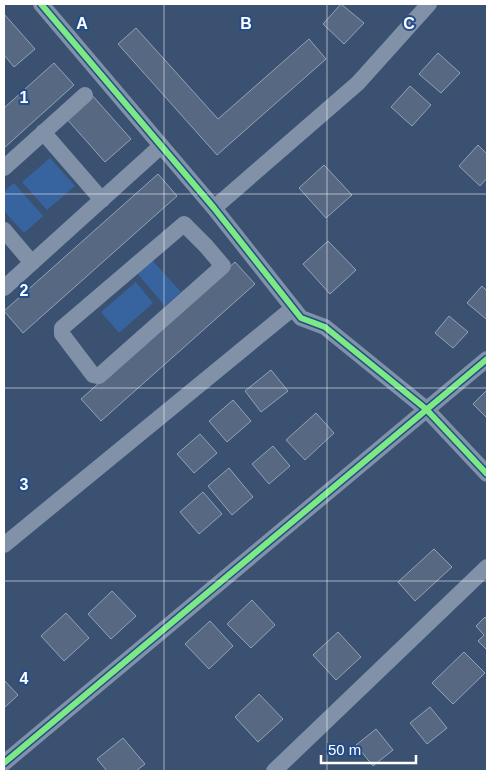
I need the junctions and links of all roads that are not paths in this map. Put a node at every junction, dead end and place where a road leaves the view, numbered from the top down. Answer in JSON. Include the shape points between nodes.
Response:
{"nodes":[{"id":1,"x":41,"y":4,"type":"edge"},
{"id":2,"x":429,"y":4,"type":"edge"},
{"id":3,"x":85,"y":95,"type":"dead end"},
{"id":4,"x":43,"y":132,"type":"junction"},
{"id":5,"x":161,"y":146,"type":"junction"},
{"id":6,"x":4,"y":168,"type":"edge"},
{"id":7,"x":102,"y":200,"type":"junction"},
{"id":8,"x":214,"y":208,"type":"junction"},
{"id":9,"x":227,"y":226,"type":"junction"},
{"id":10,"x":4,"y":230,"type":"edge"},
{"id":11,"x":206,"y":246,"type":"junction"},
{"id":12,"x":32,"y":262,"type":"junction"},
{"id":13,"x":4,"y":288,"type":"edge"},
{"id":14,"x":293,"y":308,"type":"junction"},
{"id":15,"x":487,"y":359,"type":"edge"},
{"id":16,"x":426,"y":409,"type":"junction"},
{"id":17,"x":487,"y":474,"type":"edge"},
{"id":18,"x":4,"y":545,"type":"edge"},
{"id":19,"x":487,"y":567,"type":"edge"},
{"id":20,"x":4,"y":763,"type":"edge"},
{"id":21,"x":274,"y":771,"type":"edge"}],
"edges":[{"from":1,"to":5,"type":"street"},
{"from":2,"to":8,"type":"street","via":[[358,83]]},
{"from":3,"to":4,"type":"street"},
{"from":4,"to":6,"type":"street"},
{"from":4,"to":7,"type":"street"},
{"from":5,"to":7,"type":"street"},
{"from":5,"to":8,"type":"street"},
{"from":7,"to":12,"type":"street"},
{"from":8,"to":9,"type":"street"},
{"from":9,"to":11,"type":"street"},
{"from":9,"to":14,"type":"street"},
{"from":10,"to":12,"type":"street"},
{"from":11,"to":11,"type":"street","via":[[184,224],[62,328],[62,334],[93,375],[99,376],[223,266]]},
{"from":12,"to":13,"type":"street"},
{"from":14,"to":16,"type":"street","via":[[301,318],[325,327]]},
{"from":14,"to":18,"type":"street"},
{"from":15,"to":16,"type":"street"},
{"from":16,"to":17,"type":"street"},
{"from":16,"to":20,"type":"street"},
{"from":19,"to":21,"type":"street"}]}
